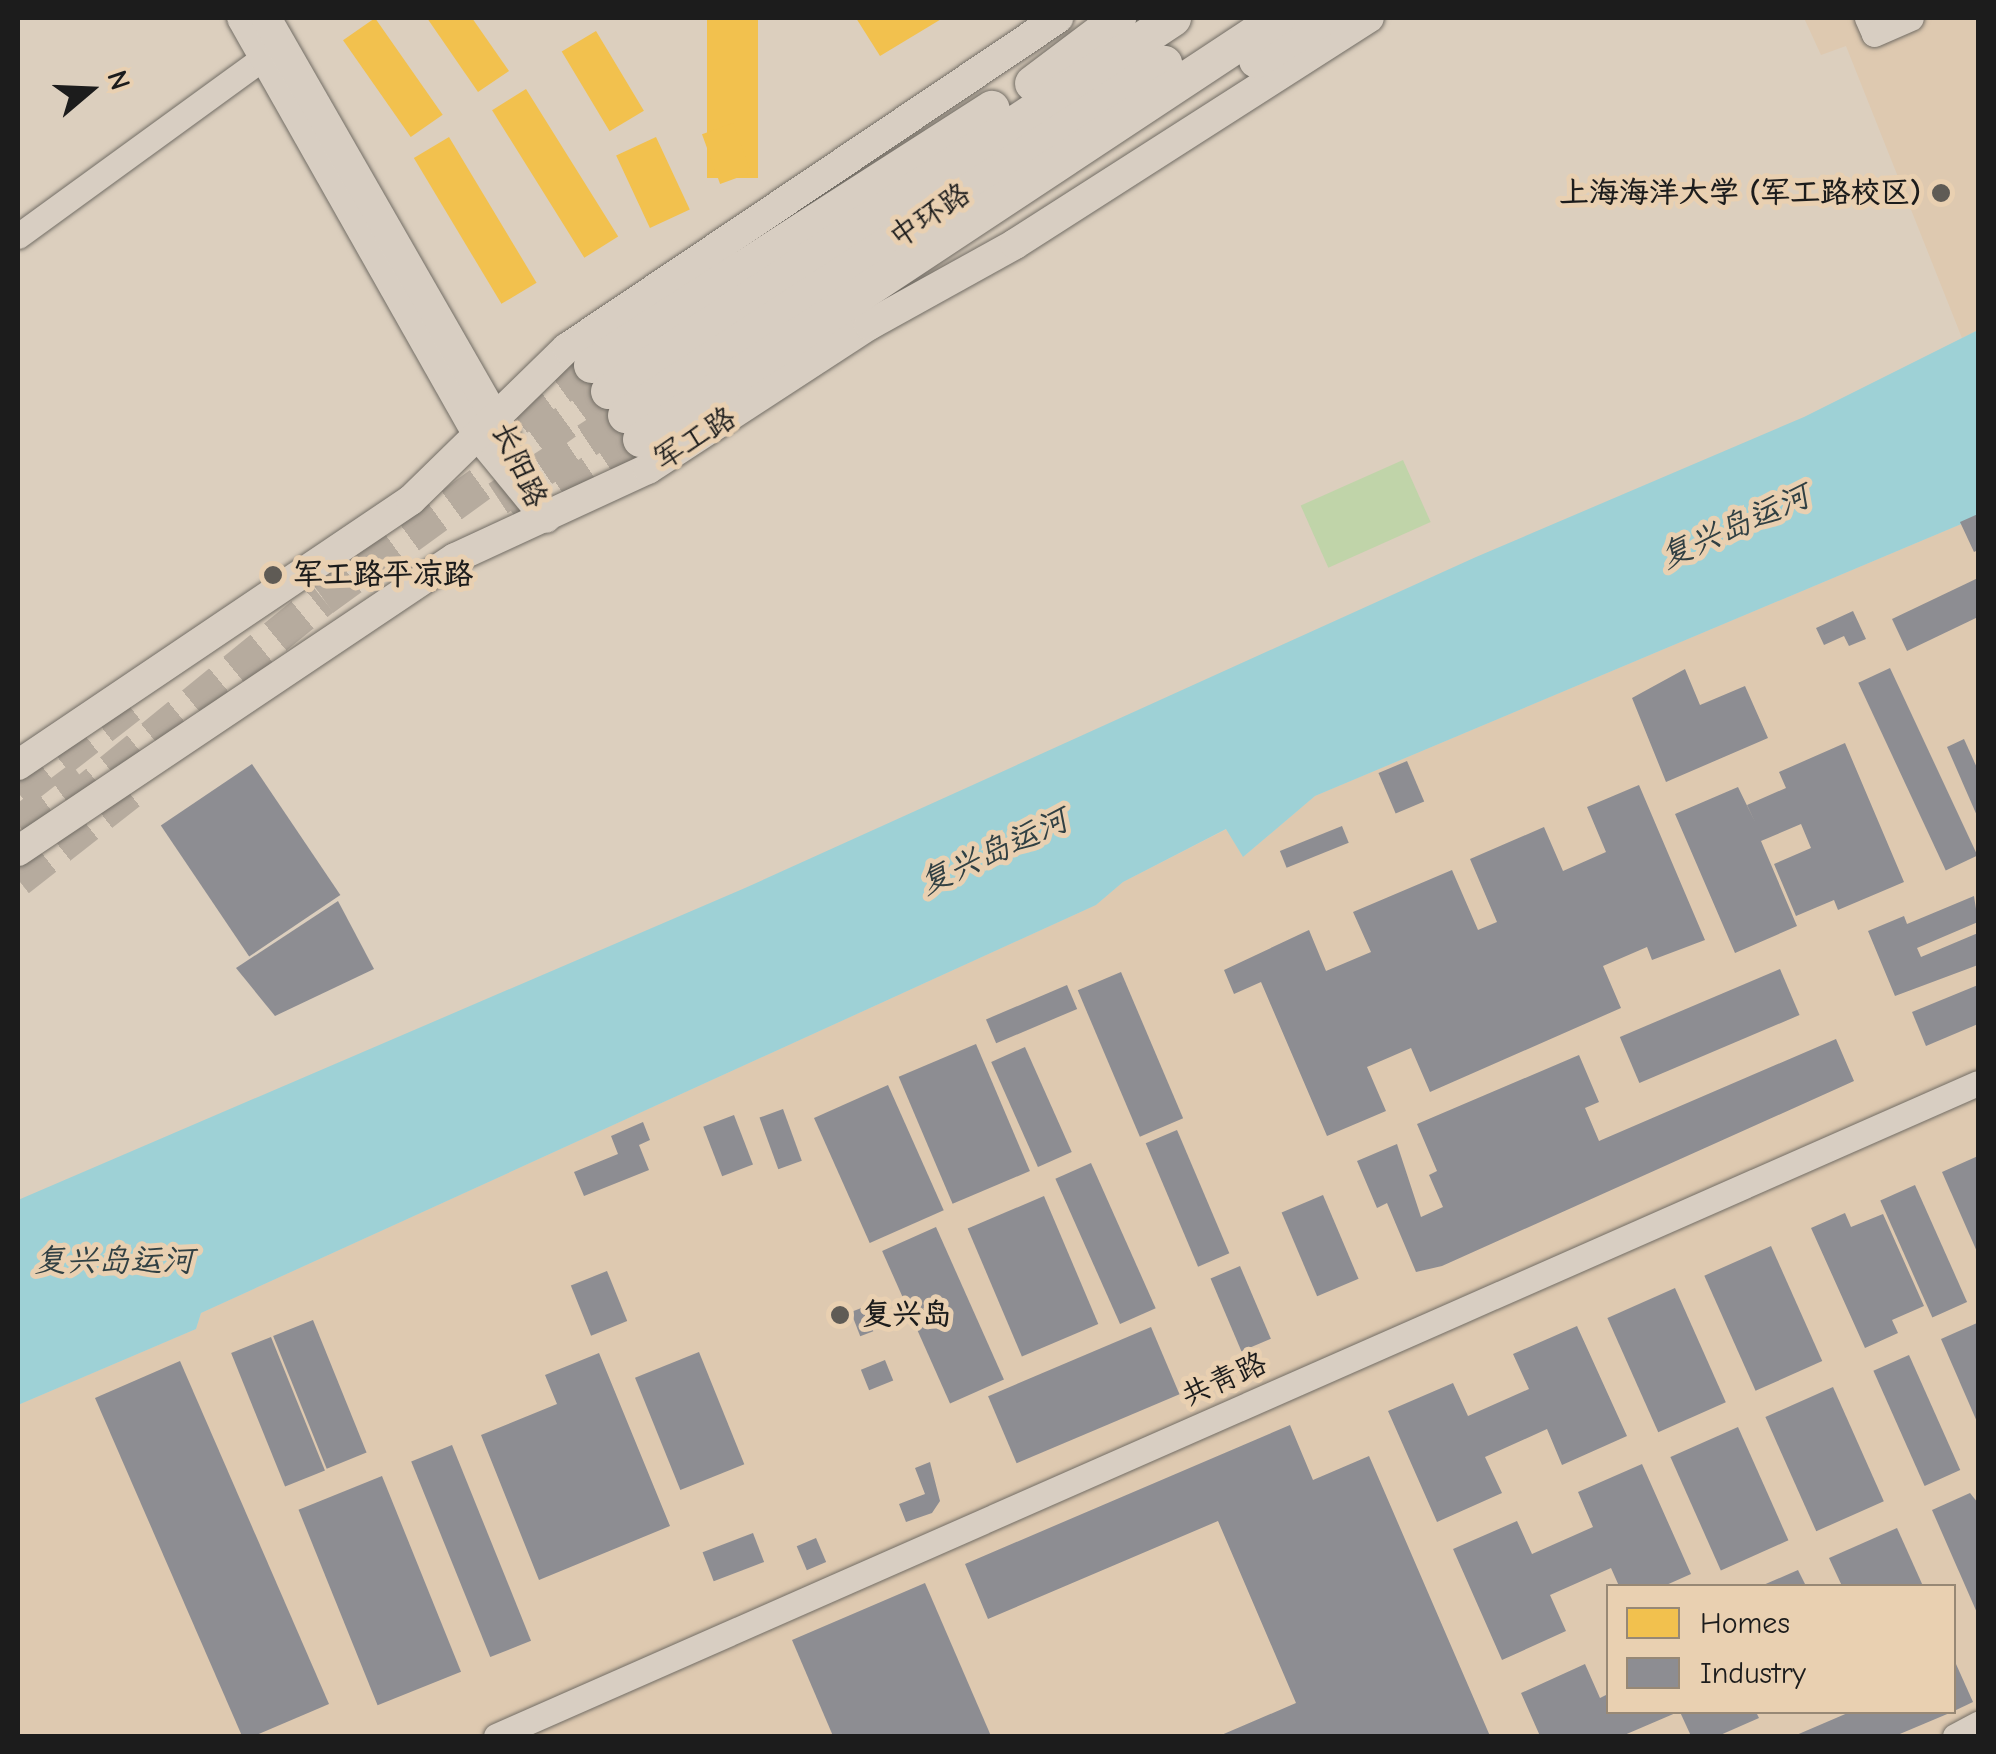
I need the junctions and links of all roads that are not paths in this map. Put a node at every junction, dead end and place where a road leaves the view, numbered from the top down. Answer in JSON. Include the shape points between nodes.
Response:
{"nodes":[{"id":1,"x":242,"y":18,"type":"edge"},
{"id":2,"x":266,"y":18,"type":"edge"},
{"id":3,"x":1058,"y":18,"type":"edge"},
{"id":4,"x":1118,"y":18,"type":"edge"},
{"id":5,"x":1131,"y":18,"type":"edge"},
{"id":6,"x":1173,"y":18,"type":"edge"},
{"id":7,"x":1236,"y":18,"type":"edge"},
{"id":8,"x":1277,"y":18,"type":"edge"},
{"id":9,"x":1322,"y":18,"type":"edge"},
{"id":10,"x":1369,"y":18,"type":"edge"},
{"id":11,"x":1867,"y":18,"type":"edge"},
{"id":12,"x":1912,"y":18,"type":"edge"},
{"id":13,"x":264,"y":57,"type":"junction"},
{"id":14,"x":1032,"y":82,"type":"junction"},
{"id":15,"x":18,"y":236,"type":"edge"},
{"id":16,"x":944,"y":241,"type":"junction"},
{"id":17,"x":616,"y":402,"type":"junction"},
{"id":18,"x":487,"y":426,"type":"junction"},
{"id":19,"x":546,"y":518,"type":"junction"},
{"id":20,"x":18,"y":765,"type":"edge"},
{"id":21,"x":18,"y":851,"type":"edge"},
{"id":22,"x":1978,"y":1083,"type":"edge"},
{"id":23,"x":1978,"y":1724,"type":"edge"},
{"id":24,"x":496,"y":1736,"type":"edge"},
{"id":25,"x":1955,"y":1736,"type":"edge"}],
"edges":[{"from":1,"to":13,"type":"main road","name":"长阳路"},
{"from":2,"to":18,"type":"main road","name":"长阳路"},
{"from":3,"to":18,"type":"main road","via":[[567,348]]},
{"from":4,"to":14,"type":"highway"},
{"from":5,"to":14,"type":"highway"},
{"from":6,"to":17,"type":"highway","name":"中环路"},
{"from":7,"to":17,"type":"highway","name":"中环路"},
{"from":8,"to":16,"type":"highway"},
{"from":9,"to":16,"type":"highway","via":[[1079,168]]},
{"from":10,"to":19,"type":"main road","name":"军工路","via":[[1016,244],[868,325],[676,452]]},
{"from":11,"to":12,"type":"street","via":[[1874,34]]},
{"from":13,"to":15,"type":"street"},
{"from":13,"to":18,"type":"main road","name":"长阳路"},
{"from":14,"to":17,"type":"highway"},
{"from":16,"to":17,"type":"highway"},
{"from":18,"to":19,"type":"main road","name":"长阳路"},
{"from":18,"to":20,"type":"main road","via":[[411,500]]},
{"from":19,"to":21,"type":"main road","name":"军工路","via":[[455,558]]},
{"from":22,"to":24,"type":"street","name":"共青路"},
{"from":23,"to":25,"type":"street"}]}
